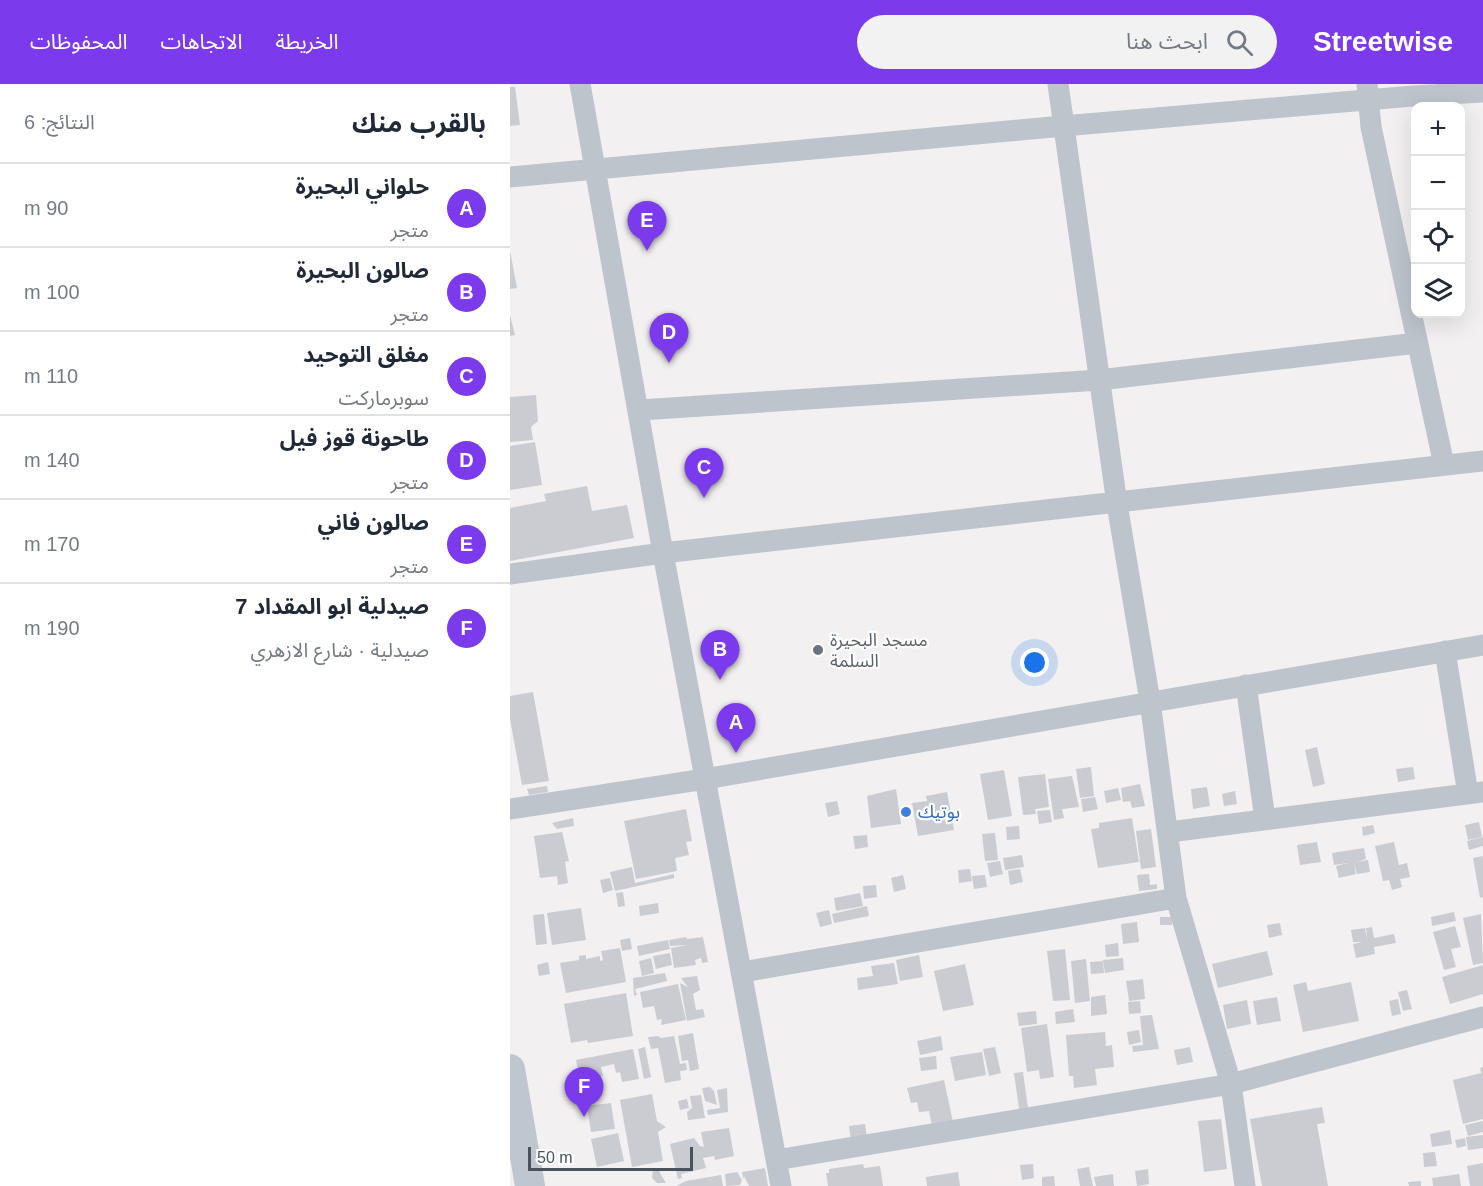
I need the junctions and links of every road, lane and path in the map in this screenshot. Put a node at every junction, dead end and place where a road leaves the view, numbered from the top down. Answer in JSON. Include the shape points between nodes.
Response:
{"nodes":[{"id":1,"x":580,"y":84,"type":"edge"},
{"id":2,"x":1058,"y":84,"type":"edge"},
{"id":3,"x":1367,"y":92,"type":"edge"},
{"id":4,"x":1483,"y":92,"type":"edge"},
{"id":5,"x":1063,"y":126,"type":"junction"},
{"id":6,"x":596,"y":168,"type":"junction"},
{"id":7,"x":510,"y":177,"type":"edge"},
{"id":8,"x":1417,"y":344,"type":"junction"},
{"id":9,"x":1099,"y":380,"type":"junction"},
{"id":10,"x":640,"y":410,"type":"junction"},
{"id":11,"x":1483,"y":461,"type":"edge"},
{"id":12,"x":1444,"y":465,"type":"junction"},
{"id":13,"x":1117,"y":504,"type":"junction"},
{"id":14,"x":663,"y":554,"type":"junction"},
{"id":15,"x":510,"y":574,"type":"edge"},
{"id":16,"x":1483,"y":645,"type":"edge"},
{"id":17,"x":1445,"y":651,"type":"junction"},
{"id":18,"x":1246,"y":685,"type":"junction"},
{"id":19,"x":1150,"y":701,"type":"junction"},
{"id":20,"x":705,"y":779,"type":"junction"},
{"id":21,"x":1476,"y":793,"type":"edge"},
{"id":22,"x":510,"y":809,"type":"edge"},
{"id":23,"x":1265,"y":819,"type":"junction"},
{"id":24,"x":1168,"y":832,"type":"junction"},
{"id":25,"x":1176,"y":898,"type":"junction"},
{"id":26,"x":742,"y":972,"type":"junction"},
{"id":27,"x":1483,"y":1017,"type":"edge"},
{"id":28,"x":510,"y":1069,"type":"edge"},
{"id":29,"x":1231,"y":1084,"type":"junction"},
{"id":30,"x":776,"y":1160,"type":"junction"},
{"id":31,"x":530,"y":1186,"type":"edge"},
{"id":32,"x":781,"y":1186,"type":"edge"},
{"id":33,"x":1245,"y":1186,"type":"edge"}],
"edges":[{"from":1,"to":6,"type":"street"},
{"from":2,"to":5,"type":"street"},
{"from":3,"to":4,"type":"street"},
{"from":3,"to":5,"type":"street"},
{"from":3,"to":8,"type":"street"},
{"from":5,"to":6,"type":"street"},
{"from":5,"to":9,"type":"street"},
{"from":6,"to":7,"type":"street"},
{"from":6,"to":10,"type":"street"},
{"from":8,"to":9,"type":"street"},
{"from":8,"to":12,"type":"street"},
{"from":9,"to":10,"type":"street"},
{"from":9,"to":13,"type":"street"},
{"from":10,"to":14,"type":"street"},
{"from":11,"to":12,"type":"street"},
{"from":12,"to":13,"type":"street"},
{"from":13,"to":14,"type":"street"},
{"from":13,"to":19,"type":"street"},
{"from":14,"to":15,"type":"street"},
{"from":14,"to":20,"type":"street"},
{"from":16,"to":17,"type":"street"},
{"from":17,"to":18,"type":"street"},
{"from":17,"to":21,"type":"street"},
{"from":18,"to":19,"type":"street"},
{"from":18,"to":23,"type":"street"},
{"from":19,"to":20,"type":"street"},
{"from":19,"to":24,"type":"street"},
{"from":20,"to":22,"type":"street"},
{"from":20,"to":26,"type":"street"},
{"from":21,"to":23,"type":"street"},
{"from":23,"to":24,"type":"street"},
{"from":24,"to":25,"type":"street"},
{"from":25,"to":26,"type":"street"},
{"from":25,"to":29,"type":"street"},
{"from":26,"to":30,"type":"street"},
{"from":27,"to":29,"type":"street"},
{"from":28,"to":31,"type":"street"},
{"from":29,"to":30,"type":"street"},
{"from":29,"to":33,"type":"street"},
{"from":30,"to":32,"type":"street"}]}
